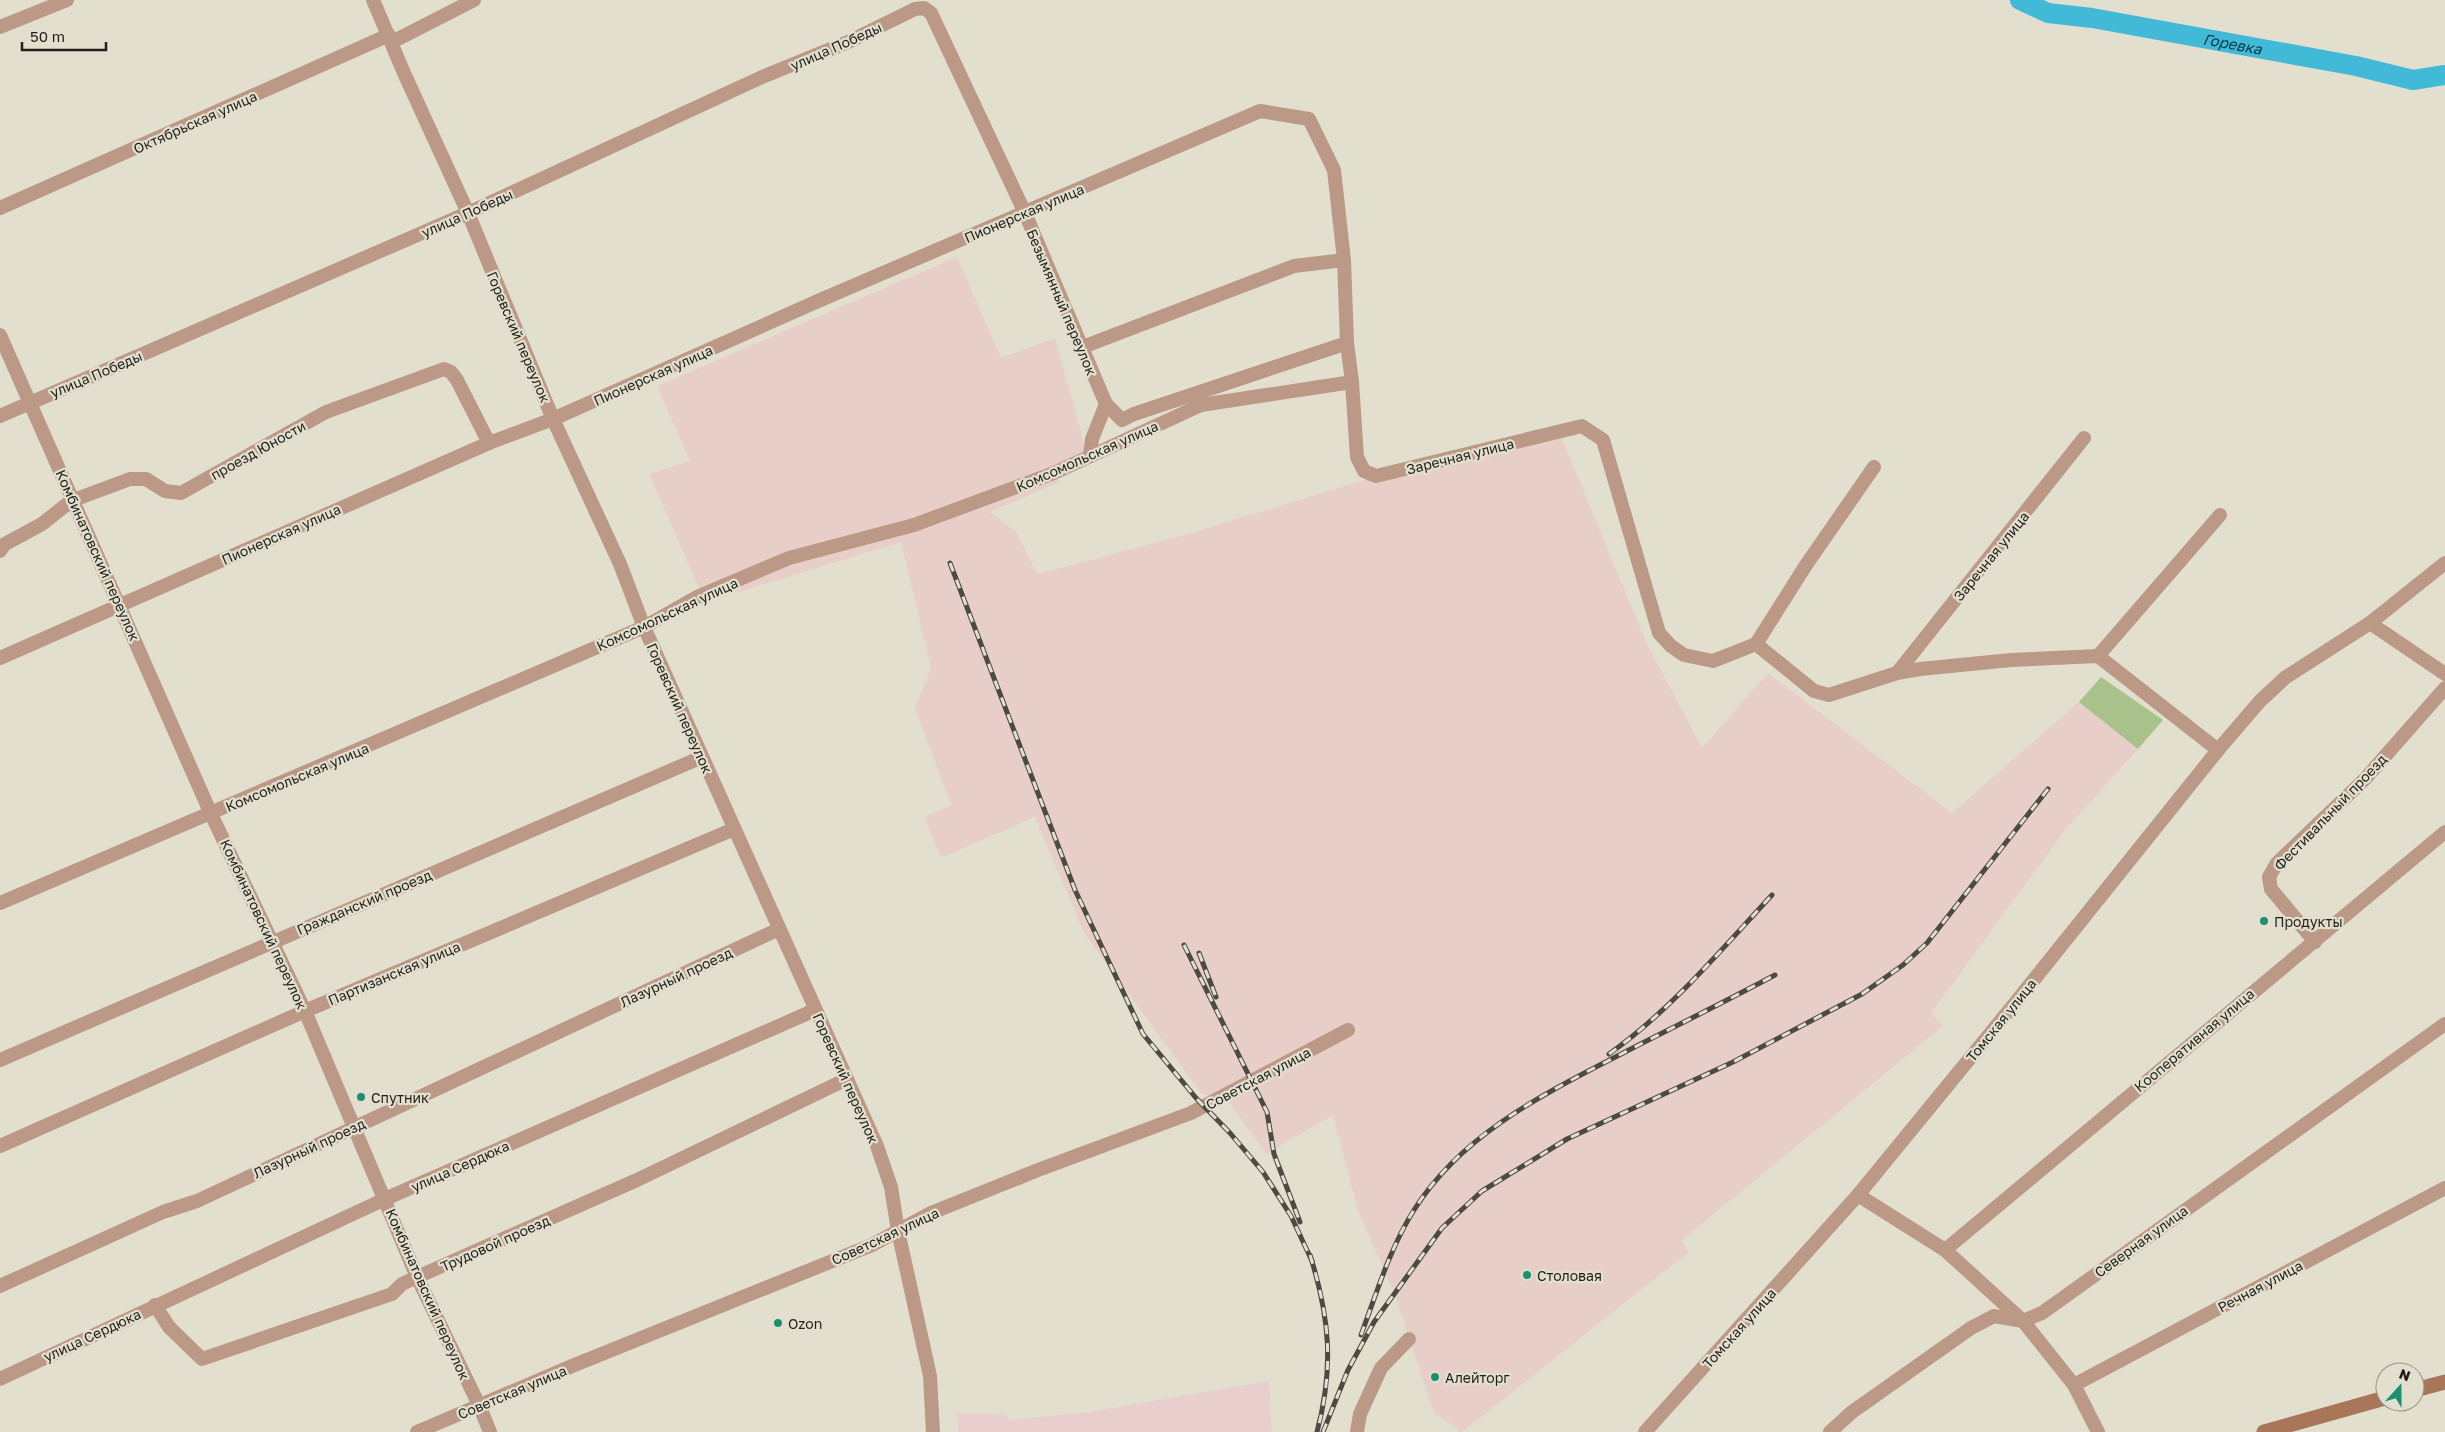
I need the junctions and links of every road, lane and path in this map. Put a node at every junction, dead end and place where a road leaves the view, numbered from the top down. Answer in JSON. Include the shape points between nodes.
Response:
{"nodes":[{"id":1,"x":66,"y":0,"type":"edge"},
{"id":2,"x":373,"y":0,"type":"edge"},
{"id":3,"x":474,"y":0,"type":"edge"},
{"id":4,"x":931,"y":13,"type":"joint"},
{"id":5,"x":0,"y":27,"type":"edge"},
{"id":6,"x":390,"y":38,"type":"junction"},
{"id":7,"x":1309,"y":119,"type":"joint"},
{"id":8,"x":0,"y":208,"type":"edge"},
{"id":9,"x":468,"y":213,"type":"junction"},
{"id":10,"x":1025,"y":214,"type":"junction"},
{"id":11,"x":1344,"y":260,"type":"junction"},
{"id":12,"x":0,"y":335,"type":"edge"},
{"id":13,"x":1347,"y":343,"type":"junction"},
{"id":14,"x":1080,"y":348,"type":"junction"},
{"id":15,"x":1352,"y":382,"type":"junction"},
{"id":16,"x":31,"y":403,"type":"junction"},
{"id":17,"x":1106,"y":404,"type":"junction"},
{"id":18,"x":0,"y":416,"type":"edge"},
{"id":19,"x":554,"y":419,"type":"junction"},
{"id":20,"x":2084,"y":438,"type":"dead end"},
{"id":21,"x":489,"y":443,"type":"junction"},
{"id":22,"x":1090,"y":456,"type":"junction"},
{"id":23,"x":1874,"y":467,"type":"dead end"},
{"id":24,"x":72,"y":501,"type":"junction"},
{"id":25,"x":2220,"y":515,"type":"dead end"},
{"id":26,"x":0,"y":551,"type":"edge"},
{"id":27,"x":2445,"y":563,"type":"edge"},
{"id":28,"x":120,"y":604,"type":"junction"},
{"id":29,"x":2370,"y":624,"type":"junction"},
{"id":30,"x":644,"y":627,"type":"junction"},
{"id":31,"x":1756,"y":644,"type":"junction"},
{"id":32,"x":2098,"y":656,"type":"junction"},
{"id":33,"x":0,"y":658,"type":"edge"},
{"id":34,"x":1897,"y":673,"type":"junction"},
{"id":35,"x":2445,"y":674,"type":"edge"},
{"id":36,"x":2445,"y":688,"type":"edge"},
{"id":37,"x":2218,"y":750,"type":"junction"},
{"id":38,"x":702,"y":757,"type":"junction"},
{"id":39,"x":211,"y":814,"type":"junction"},
{"id":40,"x":734,"y":829,"type":"junction"},
{"id":41,"x":2445,"y":832,"type":"edge"},
{"id":42,"x":0,"y":904,"type":"edge"},
{"id":43,"x":778,"y":929,"type":"junction"},
{"id":44,"x":272,"y":941,"type":"junction"},
{"id":45,"x":2315,"y":942,"type":"junction"},
{"id":46,"x":815,"y":1010,"type":"junction"},
{"id":47,"x":305,"y":1011,"type":"junction"},
{"id":48,"x":2445,"y":1024,"type":"edge"},
{"id":49,"x":1348,"y":1030,"type":"dead end"},
{"id":50,"x":0,"y":1060,"type":"edge"},
{"id":51,"x":847,"y":1080,"type":"junction"},
{"id":52,"x":354,"y":1127,"type":"junction"},
{"id":53,"x":0,"y":1146,"type":"edge"},
{"id":54,"x":2445,"y":1188,"type":"edge"},
{"id":55,"x":1858,"y":1195,"type":"junction"},
{"id":56,"x":385,"y":1199,"type":"junction"},
{"id":57,"x":898,"y":1231,"type":"junction"},
{"id":58,"x":1945,"y":1250,"type":"junction"},
{"id":59,"x":417,"y":1277,"type":"junction"},
{"id":60,"x":0,"y":1286,"type":"edge"},
{"id":61,"x":155,"y":1305,"type":"junction"},
{"id":62,"x":2023,"y":1321,"type":"junction"},
{"id":63,"x":1409,"y":1339,"type":"dead end"},
{"id":64,"x":0,"y":1379,"type":"edge"},
{"id":65,"x":2445,"y":1382,"type":"edge"},
{"id":66,"x":2074,"y":1385,"type":"junction"},
{"id":67,"x":2425,"y":1387,"type":"edge"},
{"id":68,"x":2375,"y":1401,"type":"edge"},
{"id":69,"x":479,"y":1405,"type":"junction"},
{"id":70,"x":417,"y":1432,"type":"edge"},
{"id":71,"x":490,"y":1432,"type":"edge"},
{"id":72,"x":933,"y":1432,"type":"edge"},
{"id":73,"x":1358,"y":1432,"type":"edge"},
{"id":74,"x":1644,"y":1432,"type":"edge"},
{"id":75,"x":1830,"y":1432,"type":"edge"},
{"id":76,"x":2098,"y":1432,"type":"edge"},
{"id":77,"x":2264,"y":1432,"type":"edge"}],
"edges":[{"from":1,"to":5,"type":"street"},
{"from":2,"to":6,"type":"street","name":"Горевский переулок"},
{"from":3,"to":6,"type":"street","name":"Октябрьская улица"},
{"from":4,"to":9,"type":"street","name":"улица Победы","via":[[924,8],[914,10]]},
{"from":4,"to":10,"type":"street","name":"Безымянный переулок"},
{"from":6,"to":8,"type":"street","name":"Октябрьская улица"},
{"from":6,"to":9,"type":"street","name":"Горевский переулок"},
{"from":7,"to":10,"type":"street","name":"Пионерская улица","via":[[1260,111]]},
{"from":7,"to":11,"type":"street","name":"Заречная улица","via":[[1334,170]]},
{"from":9,"to":16,"type":"street","name":"улица Победы"},
{"from":9,"to":19,"type":"street","name":"Горевский переулок"},
{"from":10,"to":14,"type":"street","name":"Безымянный переулок"},
{"from":10,"to":19,"type":"street","name":"Пионерская улица","via":[[818,301]]},
{"from":11,"to":13,"type":"street","name":"Заречная улица"},
{"from":11,"to":14,"type":"street","via":[[1294,266]]},
{"from":12,"to":16,"type":"street","name":"Комбинатовский переулок"},
{"from":13,"to":15,"type":"street","name":"Заречная улица"},
{"from":13,"to":17,"type":"street","via":[[1122,420]]},
{"from":14,"to":17,"type":"street","name":"Безымянный переулок"},
{"from":15,"to":22,"type":"street","name":"Комсомольская улица","via":[[1201,405]]},
{"from":15,"to":31,"type":"street","name":"Заречная улица","via":[[1357,457],[1364,471],[1376,476],[1582,426],[1603,440],[1659,633],[1684,655],[1713,661]]},
{"from":16,"to":18,"type":"street","name":"улица Победы"},
{"from":16,"to":24,"type":"street","name":"Комбинатовский переулок"},
{"from":17,"to":22,"type":"street","via":[[1092,439]]},
{"from":19,"to":21,"type":"street","name":"Пионерская улица"},
{"from":19,"to":30,"type":"street","name":"Горевский переулок","via":[[620,564]]},
{"from":20,"to":34,"type":"street","name":"Заречная улица"},
{"from":21,"to":24,"type":"street","name":"проезд Юности","via":[[456,380],[451,372],[444,369],[326,412],[181,493],[165,491],[146,479],[130,479]]},
{"from":21,"to":28,"type":"street","name":"Пионерская улица"},
{"from":22,"to":30,"type":"street","name":"Комсомольская улица","via":[[1054,474],[914,525],[789,558],[696,597]]},
{"from":23,"to":31,"type":"street"},
{"from":24,"to":26,"type":"street","name":"проезд Юности","via":[[42,524],[5,544]]},
{"from":24,"to":28,"type":"street","name":"Комбинатовский переулок"},
{"from":25,"to":32,"type":"street"},
{"from":27,"to":29,"type":"street","name":"Томская улица"},
{"from":28,"to":33,"type":"street","name":"Пионерская улица"},
{"from":28,"to":39,"type":"street","name":"Комбинатовский переулок"},
{"from":29,"to":35,"type":"street"},
{"from":29,"to":37,"type":"street","name":"Томская улица","via":[[2286,677],[2260,701]]},
{"from":30,"to":38,"type":"street","name":"Горевский переулок"},
{"from":30,"to":39,"type":"street","name":"Комсомольская улица"},
{"from":31,"to":34,"type":"street","via":[[1814,691],[1829,695]]},
{"from":32,"to":34,"type":"street","via":[[2011,660]]},
{"from":32,"to":37,"type":"street"},
{"from":36,"to":45,"type":"street","name":"Фестивальный проезд","via":[[2365,779],[2277,863],[2269,877],[2271,890]]},
{"from":37,"to":55,"type":"street","name":"Томская улица"},
{"from":38,"to":40,"type":"street","name":"Горевский переулок"},
{"from":38,"to":44,"type":"street","name":"Гражданский проезд"},
{"from":39,"to":42,"type":"street","name":"Комсомольская улица"},
{"from":39,"to":44,"type":"street","name":"Комбинатовский переулок"},
{"from":40,"to":43,"type":"street","name":"Горевский переулок"},
{"from":40,"to":47,"type":"street","name":"Партизанская улица"},
{"from":41,"to":45,"type":"street","name":"Кооперативная улица"},
{"from":43,"to":46,"type":"street","name":"Горевский переулок"},
{"from":43,"to":52,"type":"street","name":"Лазурный проезд"},
{"from":44,"to":47,"type":"street","name":"Комбинатовский переулок"},
{"from":44,"to":50,"type":"street","name":"Гражданский проезд"},
{"from":45,"to":58,"type":"street","name":"Кооперативная улица","via":[[2283,965]]},
{"from":46,"to":51,"type":"street","name":"Горевский переулок"},
{"from":46,"to":56,"type":"street","name":"улица Сердюка"},
{"from":47,"to":52,"type":"street","name":"Комбинатовский переулок"},
{"from":47,"to":53,"type":"street","name":"Партизанская улица"},
{"from":48,"to":62,"type":"street","name":"Северная улица","via":[[2042,1313]]},
{"from":49,"to":57,"type":"street","name":"Советская улица","via":[[1191,1113],[931,1213]]},
{"from":51,"to":57,"type":"street","name":"Горевский переулок","via":[[877,1146],[891,1187]]},
{"from":51,"to":59,"type":"street","name":"Трудовой проезд","via":[[637,1180]]},
{"from":52,"to":56,"type":"street","name":"Комбинатовский переулок"},
{"from":52,"to":60,"type":"street","name":"Лазурный проезд","via":[[197,1201],[163,1212]]},
{"from":54,"to":66,"type":"street","name":"Речная улица"},
{"from":55,"to":58,"type":"street"},
{"from":55,"to":74,"type":"street","name":"Томская улица"},
{"from":56,"to":59,"type":"street","name":"Комбинатовский переулок"},
{"from":56,"to":61,"type":"street","name":"улица Сердюка"},
{"from":57,"to":69,"type":"street","name":"Советская улица","via":[[872,1245]]},
{"from":57,"to":72,"type":"street","name":"Горевский переулок","via":[[930,1376]]},
{"from":58,"to":62,"type":"street"},
{"from":59,"to":61,"type":"street","name":"Трудовой проезд","via":[[402,1284],[392,1294],[202,1358],[170,1327]]},
{"from":59,"to":69,"type":"street","name":"Комбинатовский переулок"},
{"from":61,"to":64,"type":"street","name":"улица Сердюка"},
{"from":62,"to":66,"type":"street"},
{"from":62,"to":75,"type":"street","via":[[1994,1316],[1971,1328],[1852,1412]]},
{"from":63,"to":73,"type":"street","via":[[1381,1368],[1360,1414]]},
{"from":65,"to":67,"type":"street"},
{"from":66,"to":76,"type":"street"},
{"from":68,"to":77,"type":"street"},
{"from":69,"to":70,"type":"street","name":"Советская улица"},
{"from":69,"to":71,"type":"street","name":"Комбинатовский переулок"}]}
